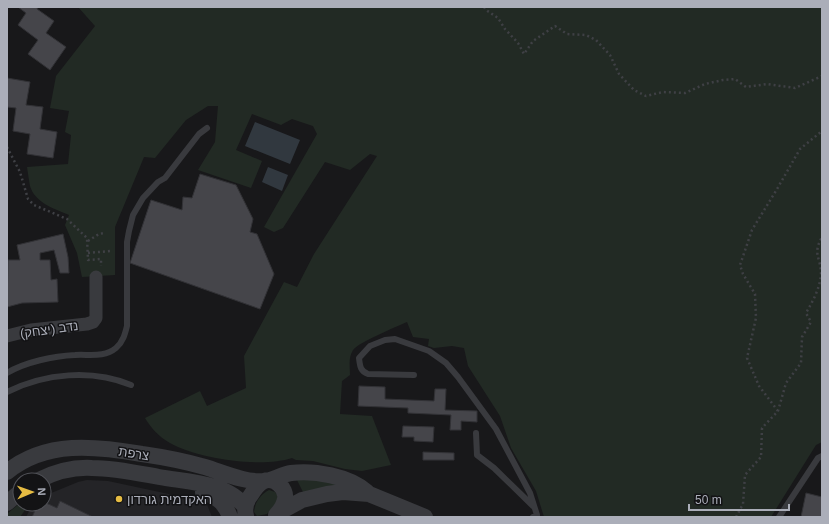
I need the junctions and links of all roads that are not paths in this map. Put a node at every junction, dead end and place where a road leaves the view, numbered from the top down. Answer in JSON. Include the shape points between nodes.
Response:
{"nodes":[{"id":1,"x":207,"y":128,"type":"dead end"},
{"id":2,"x":96,"y":277,"type":"dead end"},
{"id":3,"x":7,"y":336,"type":"edge"},
{"id":4,"x":7,"y":373,"type":"edge"},
{"id":5,"x":414,"y":375,"type":"dead end"},
{"id":6,"x":131,"y":386,"type":"dead end"},
{"id":7,"x":7,"y":392,"type":"edge"},
{"id":8,"x":476,"y":433,"type":"dead end"},
{"id":9,"x":822,"y":456,"type":"edge"},
{"id":10,"x":7,"y":472,"type":"edge"},
{"id":11,"x":52,"y":475,"type":"edge"},
{"id":12,"x":267,"y":481,"type":"junction"},
{"id":13,"x":370,"y":494,"type":"junction"},
{"id":14,"x":536,"y":509,"type":"junction"},
{"id":15,"x":243,"y":514,"type":"edge"},
{"id":16,"x":277,"y":514,"type":"edge"},
{"id":17,"x":425,"y":517,"type":"edge"},
{"id":18,"x":533,"y":517,"type":"edge"},
{"id":19,"x":779,"y":517,"type":"edge"}],
"edges":[{"from":1,"to":4,"type":"lane","via":[[199,134],[165,178],[143,198],[133,215],[127,242],[127,326],[124,338],[116,348],[97,355],[41,360]]},
{"from":2,"to":3,"type":"street","name":"נדב (יצחק)","via":[[96,318],[93,322]]},
{"from":5,"to":14,"type":"lane","via":[[368,374],[360,367],[359,358],[370,346],[395,339],[429,352],[446,364],[496,429]]},
{"from":6,"to":7,"type":"lane","via":[[111,378],[75,375],[34,382]]},
{"from":8,"to":14,"type":"lane","via":[[476,455],[494,468]]},
{"from":9,"to":19,"type":"lane","via":[[818,458]]},
{"from":10,"to":12,"type":"street","name":"צרפת","via":[[22,462],[44,453],[63,448],[97,447],[192,463],[252,481]]},
{"from":11,"to":15,"type":"street","name":"צרפת","via":[[91,468],[124,470],[160,477],[214,496],[227,508]]},
{"from":12,"to":13,"type":"street","via":[[289,473],[315,472],[360,486]]},
{"from":12,"to":15,"type":"street","via":[[250,495]]},
{"from":12,"to":16,"type":"street","via":[[275,482],[285,492],[286,498]]},
{"from":13,"to":16,"type":"street","via":[[327,494],[302,500]]},
{"from":13,"to":17,"type":"street"},
{"from":14,"to":18,"type":"lane","via":[[537,515]]}]}
